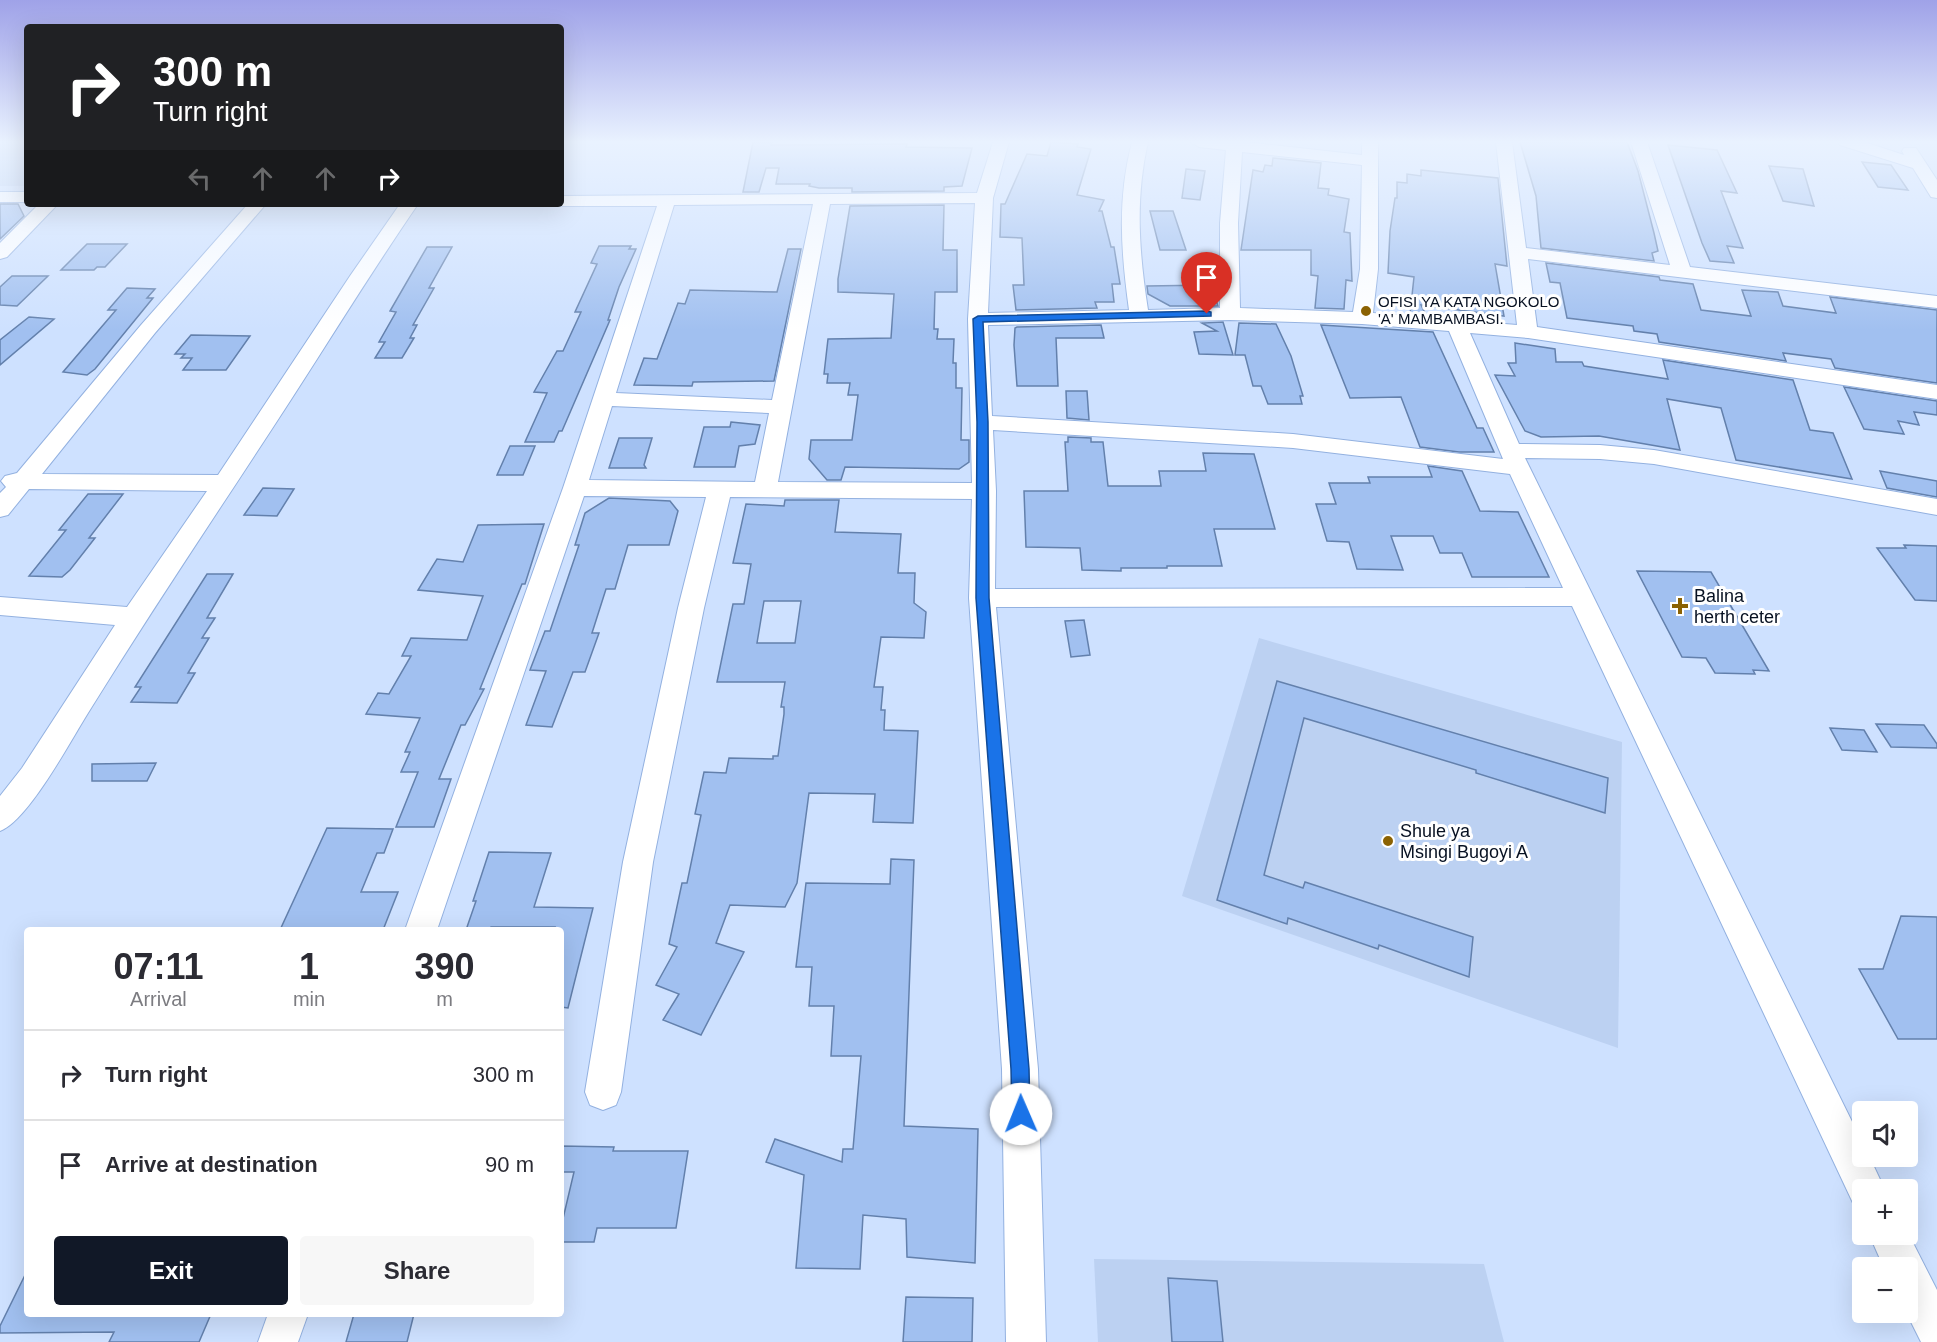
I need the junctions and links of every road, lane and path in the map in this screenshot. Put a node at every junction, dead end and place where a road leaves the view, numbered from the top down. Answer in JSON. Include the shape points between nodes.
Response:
{"nodes":[{"id":1,"x":666,"y":205,"type":"edge"},
{"id":2,"x":822,"y":205,"type":"edge"},
{"id":3,"x":983,"y":205,"type":"edge"},
{"id":4,"x":1129,"y":205,"type":"edge"},
{"id":5,"x":1230,"y":205,"type":"edge"},
{"id":6,"x":1370,"y":205,"type":"edge"},
{"id":7,"x":1511,"y":205,"type":"edge"},
{"id":8,"x":1660,"y":205,"type":"edge"},
{"id":9,"x":46,"y":207,"type":"edge"},
{"id":10,"x":254,"y":207,"type":"edge"},
{"id":11,"x":407,"y":207,"type":"edge"},
{"id":12,"x":1517,"y":252,"type":"junction"},
{"id":13,"x":0,"y":253,"type":"edge"},
{"id":14,"x":1682,"y":272,"type":"junction"},
{"id":15,"x":1937,"y":302,"type":"edge"},
{"id":16,"x":1230,"y":314,"type":"junction"},
{"id":17,"x":1139,"y":315,"type":"junction"},
{"id":18,"x":1362,"y":318,"type":"junction"},
{"id":19,"x":978,"y":319,"type":"junction"},
{"id":20,"x":1457,"y":326,"type":"junction"},
{"id":21,"x":1528,"y":332,"type":"junction"},
{"id":22,"x":1937,"y":392,"type":"edge"},
{"id":23,"x":602,"y":399,"type":"junction"},
{"id":24,"x":781,"y":407,"type":"junction"},
{"id":25,"x":983,"y":422,"type":"junction"},
{"id":26,"x":1514,"y":459,"type":"junction"},
{"id":27,"x":0,"y":481,"type":"edge"},
{"id":28,"x":24,"y":481,"type":"junction"},
{"id":29,"x":225,"y":483,"type":"junction"},
{"id":30,"x":574,"y":488,"type":"junction"},
{"id":31,"x":720,"y":488,"type":"junction"},
{"id":32,"x":765,"y":488,"type":"junction"},
{"id":33,"x":984,"y":491,"type":"junction"},
{"id":34,"x":1937,"y":507,"type":"edge"},
{"id":35,"x":0,"y":509,"type":"edge"},
{"id":36,"x":1580,"y":597,"type":"junction"},
{"id":37,"x":982,"y":598,"type":"junction"},
{"id":38,"x":0,"y":606,"type":"edge"},
{"id":39,"x":134,"y":616,"type":"junction"},
{"id":40,"x":0,"y":818,"type":"edge"},
{"id":41,"x":422,"y":927,"type":"edge"},
{"id":42,"x":603,"y":1092,"type":"dead end"},
{"id":43,"x":1861,"y":1179,"type":"edge"},
{"id":44,"x":1918,"y":1294,"type":"edge"},
{"id":45,"x":287,"y":1317,"type":"edge"},
{"id":46,"x":1937,"y":1332,"type":"edge"},
{"id":47,"x":278,"y":1342,"type":"edge"},
{"id":48,"x":1026,"y":1342,"type":"edge"}],
"edges":[{"from":1,"to":23,"type":"street"},
{"from":2,"to":24,"type":"street"},
{"from":3,"to":19,"type":"street"},
{"from":4,"to":17,"type":"street","via":[[1129,242]]},
{"from":5,"to":16,"type":"street"},
{"from":6,"to":18,"type":"street","via":[[1369,269]]},
{"from":7,"to":12,"type":"street"},
{"from":8,"to":14,"type":"street"},
{"from":9,"to":13,"type":"street"},
{"from":10,"to":28,"type":"street"},
{"from":11,"to":29,"type":"street"},
{"from":12,"to":14,"type":"street"},
{"from":12,"to":21,"type":"street"},
{"from":14,"to":15,"type":"street"},
{"from":16,"to":17,"type":"street"},
{"from":16,"to":18,"type":"street"},
{"from":17,"to":19,"type":"street"},
{"from":18,"to":20,"type":"street"},
{"from":19,"to":25,"type":"street"},
{"from":20,"to":21,"type":"street"},
{"from":20,"to":26,"type":"street"},
{"from":21,"to":22,"type":"street"},
{"from":23,"to":24,"type":"street"},
{"from":23,"to":30,"type":"street"},
{"from":24,"to":32,"type":"street"},
{"from":25,"to":26,"type":"street"},
{"from":25,"to":33,"type":"street"},
{"from":26,"to":34,"type":"street","via":[[1600,452],[1654,457]]},
{"from":26,"to":36,"type":"street"},
{"from":27,"to":28,"type":"street"},
{"from":28,"to":29,"type":"street"},
{"from":28,"to":35,"type":"street"},
{"from":29,"to":39,"type":"street"},
{"from":30,"to":31,"type":"street"},
{"from":30,"to":41,"type":"street"},
{"from":31,"to":32,"type":"street"},
{"from":31,"to":42,"type":"street","via":[[638,862]]},
{"from":32,"to":33,"type":"street"},
{"from":33,"to":37,"type":"street"},
{"from":36,"to":37,"type":"street"},
{"from":36,"to":43,"type":"street"},
{"from":37,"to":48,"type":"street","via":[[1020,1069]]},
{"from":38,"to":39,"type":"street"},
{"from":39,"to":40,"type":"street","via":[[32,777]]},
{"from":44,"to":46,"type":"street"},
{"from":45,"to":47,"type":"street"}]}
